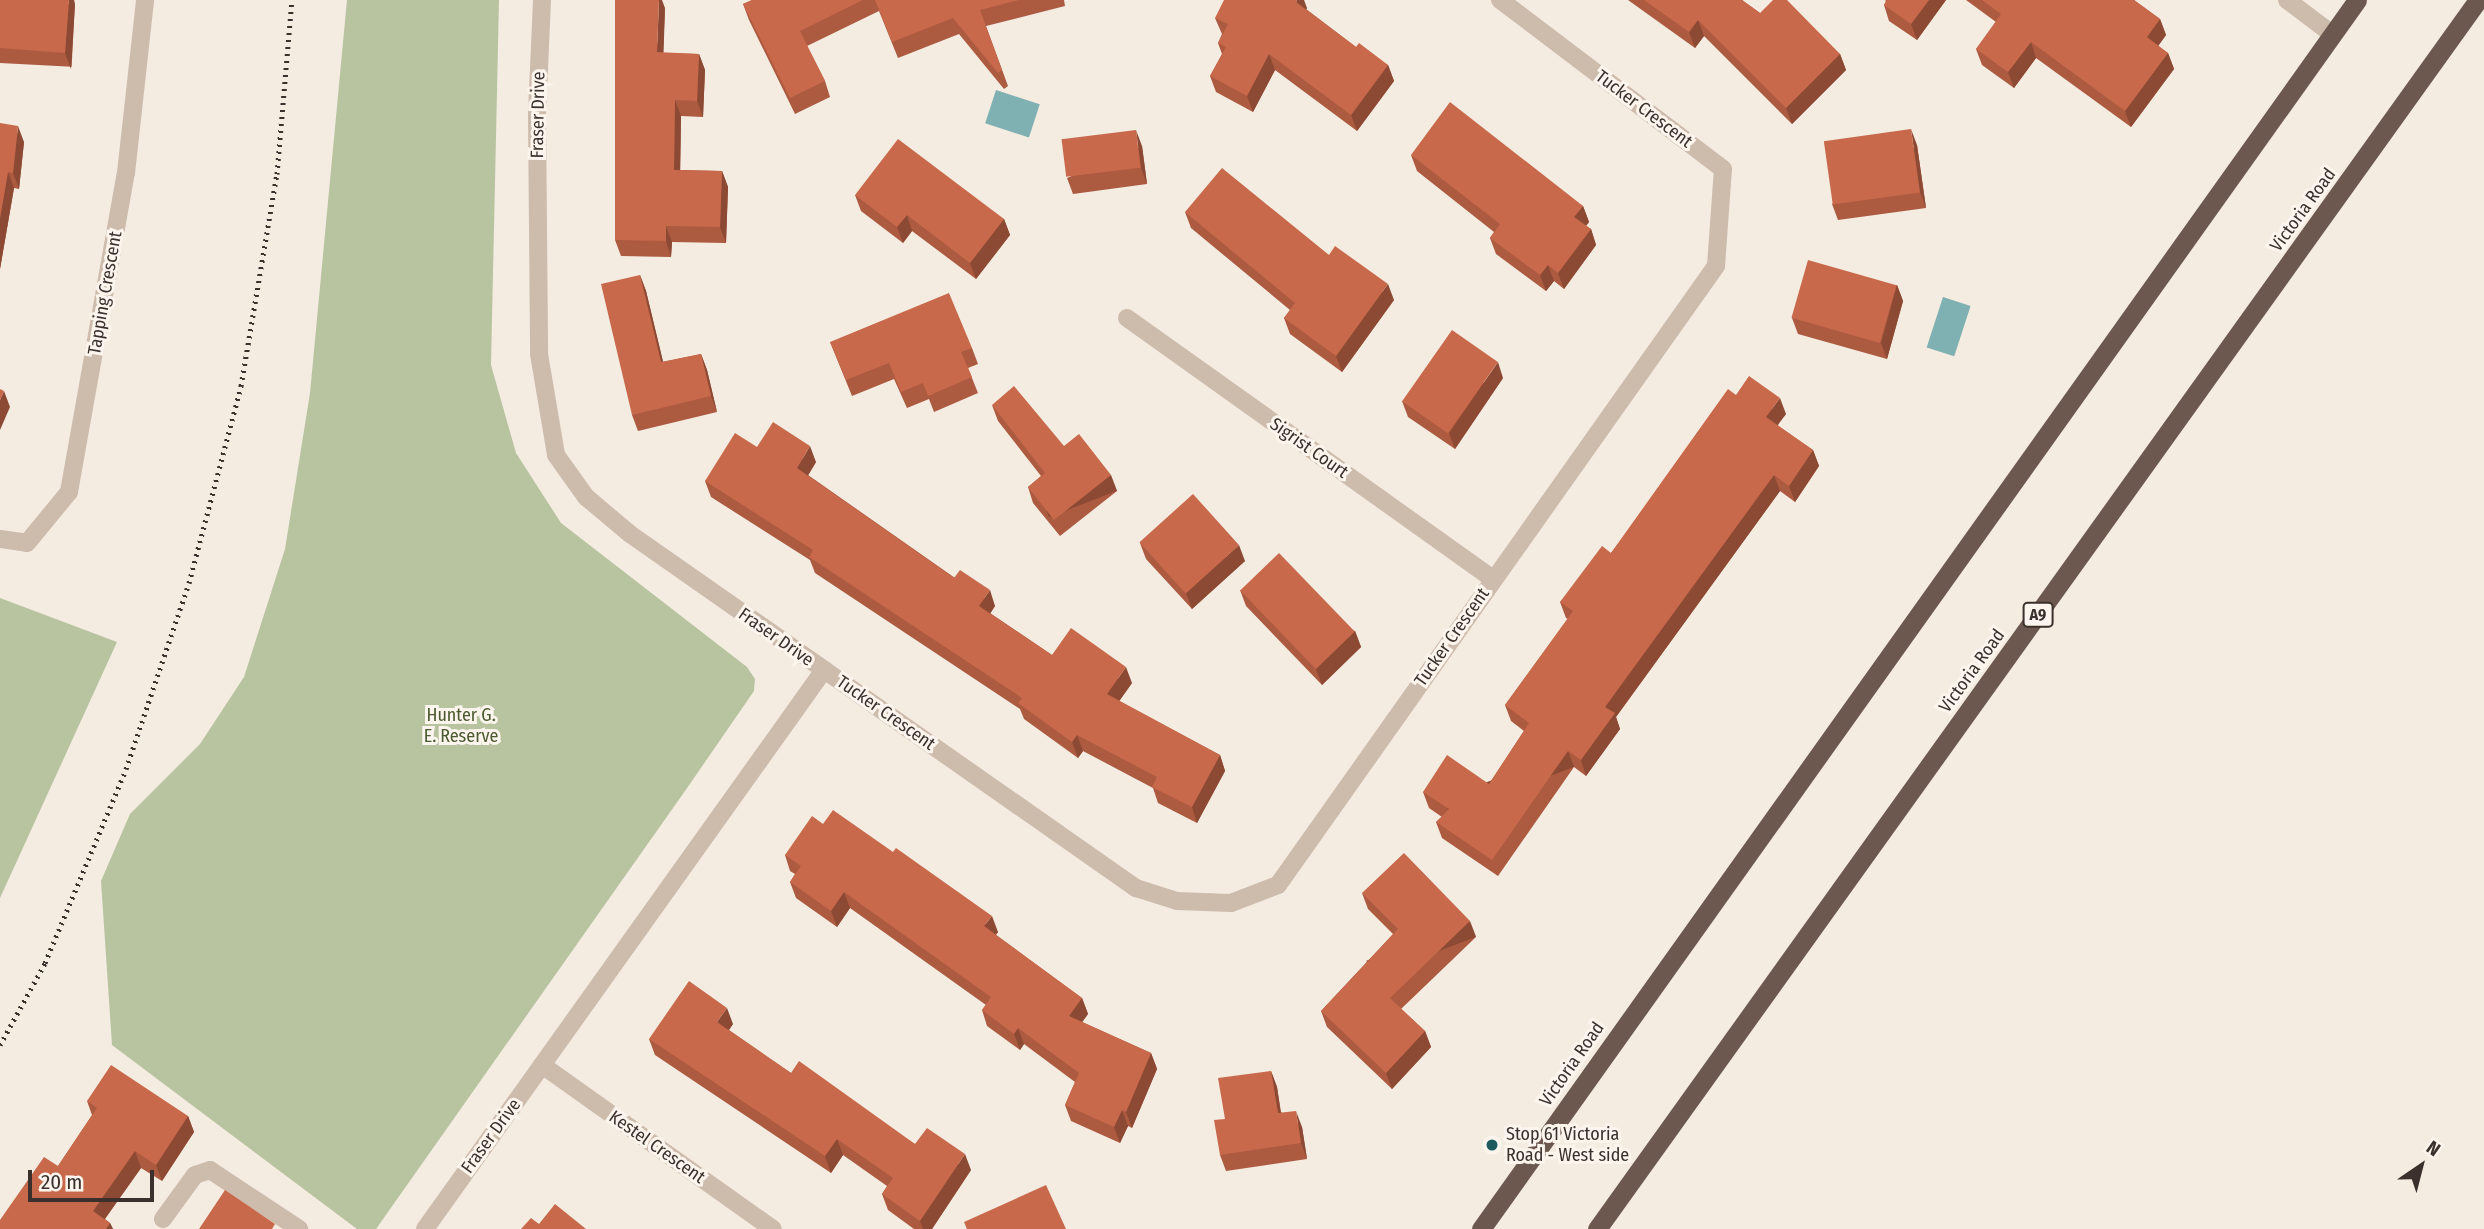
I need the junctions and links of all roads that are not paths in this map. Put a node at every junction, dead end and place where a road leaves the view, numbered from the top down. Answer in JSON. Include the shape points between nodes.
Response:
{"nodes":[{"id":1,"x":145,"y":0,"type":"edge"},
{"id":2,"x":542,"y":0,"type":"edge"},
{"id":3,"x":1500,"y":0,"type":"edge"},
{"id":4,"x":2287,"y":0,"type":"edge"},
{"id":5,"x":2357,"y":0,"type":"edge"},
{"id":6,"x":2478,"y":0,"type":"edge"},
{"id":7,"x":2332,"y":34,"type":"junction"},
{"id":8,"x":1127,"y":318,"type":"dead end"},
{"id":9,"x":0,"y":539,"type":"edge"},
{"id":10,"x":1492,"y":578,"type":"junction"},
{"id":11,"x":824,"y":670,"type":"junction"},
{"id":12,"x":542,"y":1065,"type":"junction"},
{"id":13,"x":163,"y":1219,"type":"dead end"},
{"id":14,"x":299,"y":1229,"type":"edge"},
{"id":15,"x":425,"y":1229,"type":"edge"},
{"id":16,"x":773,"y":1229,"type":"edge"},
{"id":17,"x":1481,"y":1229,"type":"edge"},
{"id":18,"x":1597,"y":1229,"type":"edge"}],
"edges":[{"from":1,"to":9,"type":"street","name":"Tapping Crescent","via":[[126,173],[69,492],[27,542]]},
{"from":2,"to":11,"type":"street","name":"Fraser Drive","via":[[537,113],[539,354],[556,455],[586,497],[630,534]]},
{"from":3,"to":10,"type":"street","name":"Tucker Crescent","via":[[1723,169],[1716,266]]},
{"from":4,"to":7,"type":"street"},
{"from":5,"to":7,"type":"highway","name":"Victoria Road"},
{"from":6,"to":18,"type":"highway","name":"Victoria Road","number":"A9"},
{"from":7,"to":17,"type":"highway","name":"Victoria Road"},
{"from":8,"to":10,"type":"street","name":"Sigrist Court"},
{"from":10,"to":11,"type":"street","name":"Tucker Crescent","via":[[1278,885],[1231,903],[1177,901],[1136,888]]},
{"from":11,"to":12,"type":"street","name":"Fraser Drive"},
{"from":12,"to":15,"type":"street","name":"Fraser Drive"},
{"from":12,"to":16,"type":"street","name":"Kestel Crescent"},
{"from":13,"to":14,"type":"street","via":[[195,1175],[210,1170]]}]}
